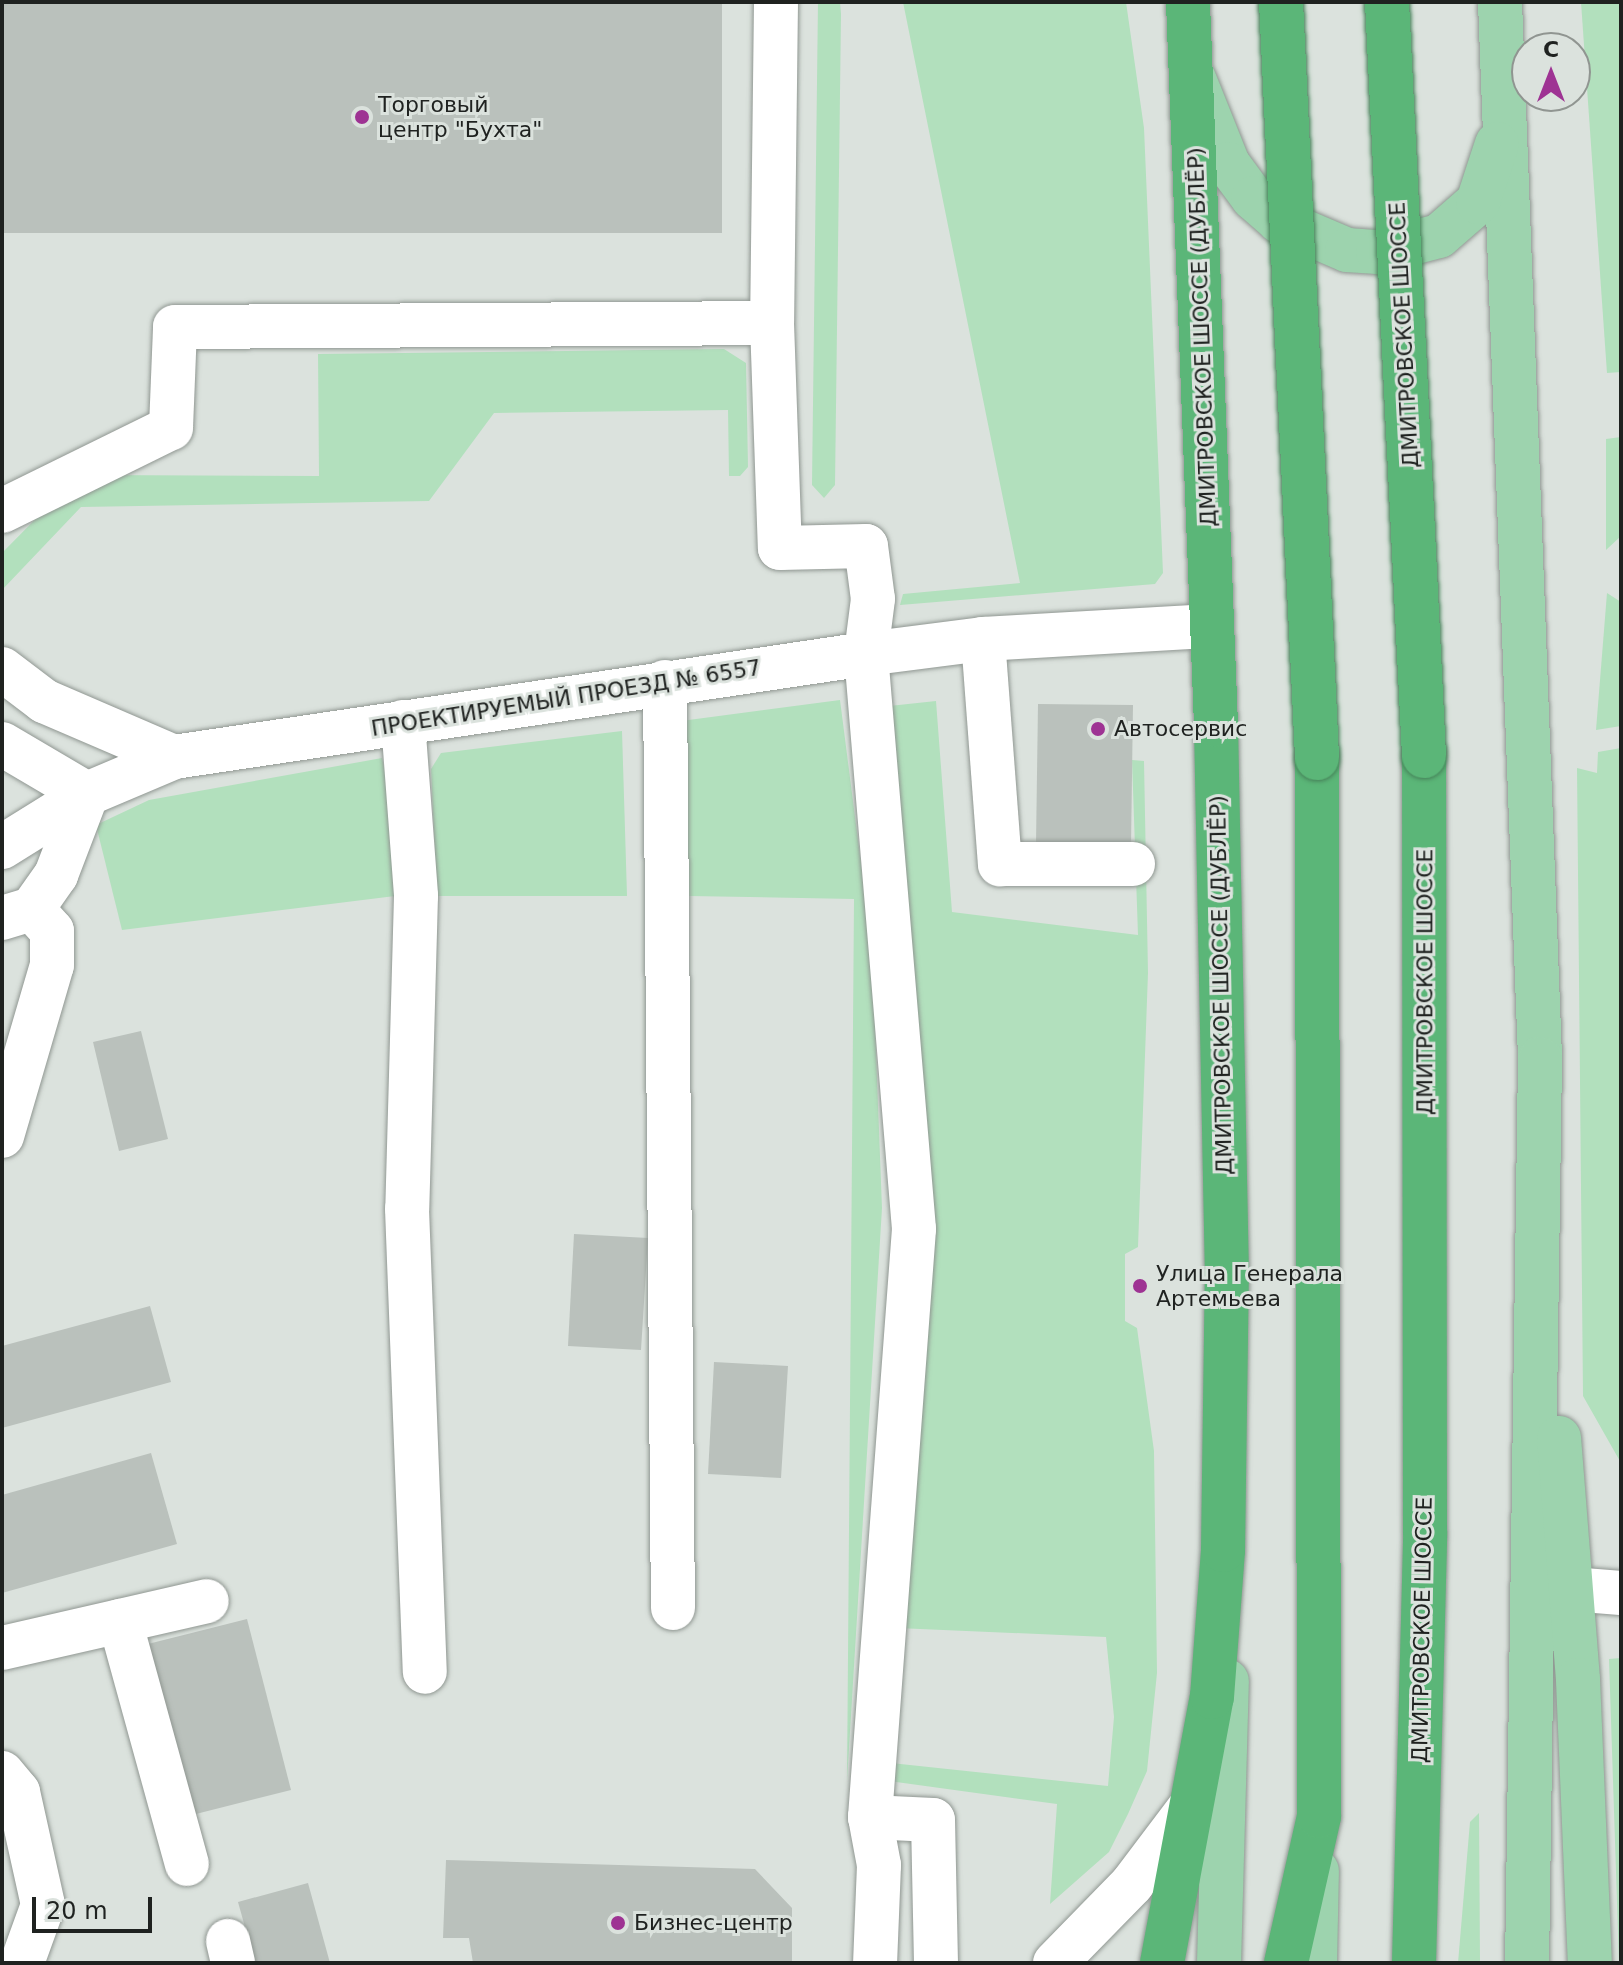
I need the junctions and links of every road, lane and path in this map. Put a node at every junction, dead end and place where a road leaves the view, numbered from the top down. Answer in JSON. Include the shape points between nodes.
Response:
{"nodes":[{"id":1,"x":776,"y":2,"type":"edge"},
{"id":2,"x":1188,"y":2,"type":"edge"},
{"id":3,"x":1281,"y":2,"type":"edge"},
{"id":4,"x":1387,"y":2,"type":"edge"},
{"id":5,"x":1500,"y":2,"type":"edge"},
{"id":6,"x":1503,"y":66,"type":"junction"},
{"id":7,"x":1194,"y":79,"type":"junction"},
{"id":8,"x":772,"y":323,"type":"junction"},
{"id":9,"x":2,"y":511,"type":"edge"},
{"id":10,"x":1211,"y":626,"type":"junction"},
{"id":11,"x":983,"y":639,"type":"junction"},
{"id":12,"x":866,"y":654,"type":"junction"},
{"id":13,"x":2,"y":669,"type":"edge"},
{"id":14,"x":665,"y":682,"type":"junction"},
{"id":15,"x":403,"y":722,"type":"junction"},
{"id":16,"x":2,"y":744,"type":"edge"},
{"id":17,"x":174,"y":757,"type":"junction"},
{"id":18,"x":87,"y":794,"type":"junction"},
{"id":19,"x":2,"y":847,"type":"edge"},
{"id":20,"x":1133,"y":864,"type":"dead end"},
{"id":21,"x":17,"y":914,"type":"edge"},
{"id":22,"x":2,"y":1136,"type":"edge"},
{"id":23,"x":1541,"y":1230,"type":"junction"},
{"id":24,"x":1223,"y":1550,"type":"junction"},
{"id":25,"x":1571,"y":1589,"type":"junction"},
{"id":26,"x":1621,"y":1593,"type":"edge"},
{"id":27,"x":207,"y":1601,"type":"dead end"},
{"id":28,"x":673,"y":1608,"type":"dead end"},
{"id":29,"x":120,"y":1621,"type":"junction"},
{"id":30,"x":2,"y":1648,"type":"edge"},
{"id":31,"x":425,"y":1672,"type":"dead end"},
{"id":32,"x":2,"y":1773,"type":"edge"},
{"id":33,"x":1197,"y":1798,"type":"junction"},
{"id":34,"x":1319,"y":1816,"type":"junction"},
{"id":35,"x":870,"y":1817,"type":"junction"},
{"id":36,"x":187,"y":1864,"type":"dead end"},
{"id":37,"x":22,"y":1963,"type":"edge"},
{"id":38,"x":875,"y":1963,"type":"edge"},
{"id":39,"x":936,"y":1963,"type":"edge"},
{"id":40,"x":1055,"y":1963,"type":"edge"},
{"id":41,"x":1162,"y":1963,"type":"edge"},
{"id":42,"x":1219,"y":1963,"type":"edge"},
{"id":43,"x":1286,"y":1963,"type":"edge"},
{"id":44,"x":1315,"y":1963,"type":"edge"},
{"id":45,"x":1414,"y":1963,"type":"edge"},
{"id":46,"x":1527,"y":1963,"type":"edge"},
{"id":47,"x":1590,"y":1963,"type":"edge"}],
"edges":[{"from":1,"to":8,"type":"street"},
{"from":2,"to":7,"type":"highway","name":"ДМИТРОВСКОЕ ШОССЕ (ДУБЛЁР)"},
{"from":3,"to":34,"type":"highway","bridge":true,"via":[[1317,758]]},
{"from":4,"to":45,"type":"highway","name":"ДМИТРОВСКОЕ ШОССЕ","bridge":true,"via":[[1424,756],[1425,1516]]},
{"from":5,"to":6,"type":"main road"},
{"from":6,"to":7,"type":"main road","via":[[1497,147],[1478,202],[1439,236],[1378,252],[1313,239],[1253,198],[1228,164]]},
{"from":6,"to":23,"type":"main road","via":[[1528,669]]},
{"from":7,"to":10,"type":"highway","name":"ДМИТРОВСКОЕ ШОССЕ (ДУБЛЁР)"},
{"from":8,"to":9,"type":"street","via":[[175,327],[171,428]]},
{"from":8,"to":12,"type":"street","via":[[780,548],[866,546],[873,599]]},
{"from":10,"to":11,"type":"street","name":"ПРОЕКТИРУЕМЫЙ ПРОЕЗД № 6557"},
{"from":10,"to":24,"type":"highway","name":"ДМИТРОВСКОЕ ШОССЕ (ДУБЛЁР)","via":[[1227,1278]]},
{"from":11,"to":12,"type":"street","name":"ПРОЕКТИРУЕМЫЙ ПРОЕЗД № 6557"},
{"from":11,"to":20,"type":"street","via":[[1000,864]]},
{"from":12,"to":14,"type":"street","name":"ПРОЕКТИРУЕМЫЙ ПРОЕЗД № 6557"},
{"from":12,"to":35,"type":"street","via":[[914,1229]]},
{"from":13,"to":17,"type":"street","via":[[44,701]]},
{"from":14,"to":15,"type":"street","name":"ПРОЕКТИРУЕМЫЙ ПРОЕЗД № 6557"},
{"from":14,"to":28,"type":"street"},
{"from":15,"to":17,"type":"street","name":"ПРОЕКТИРУЕМЫЙ ПРОЕЗД № 6557"},
{"from":15,"to":31,"type":"street","via":[[416,896],[407,1209]]},
{"from":16,"to":18,"type":"street"},
{"from":17,"to":18,"type":"street","name":"ПРОЕКТИРУЕМЫЙ ПРОЕЗД № 6557"},
{"from":18,"to":19,"type":"street","name":"ПРОЕКТИРУЕМЫЙ ПРОЕЗД № 6557"},
{"from":18,"to":21,"type":"street","via":[[56,875]]},
{"from":21,"to":22,"type":"street","via":[[52,931],[52,965]]},
{"from":23,"to":25,"type":"main road"},
{"from":23,"to":46,"type":"main road","via":[[1527,1668]]},
{"from":24,"to":33,"type":"highway","name":"ДМИТРОВСКОЕ ШОССЕ (ДУБЛЁР)","via":[[1212,1697]]},
{"from":24,"to":42,"type":"main road","via":[[1227,1681]]},
{"from":25,"to":26,"type":"street"},
{"from":25,"to":47,"type":"main road"},
{"from":27,"to":29,"type":"street"},
{"from":29,"to":30,"type":"street"},
{"from":29,"to":36,"type":"street"},
{"from":32,"to":37,"type":"street","via":[[18,1792],[43,1905]]},
{"from":33,"to":40,"type":"street","via":[[1132,1884]]},
{"from":33,"to":41,"type":"highway","name":"ДМИТРОВСКОЕ ШОССЕ (ДУБЛЁР)"},
{"from":34,"to":43,"type":"highway"},
{"from":34,"to":44,"type":"main road"},
{"from":35,"to":38,"type":"street","via":[[879,1865]]},
{"from":35,"to":39,"type":"street","via":[[933,1820]]}]}
